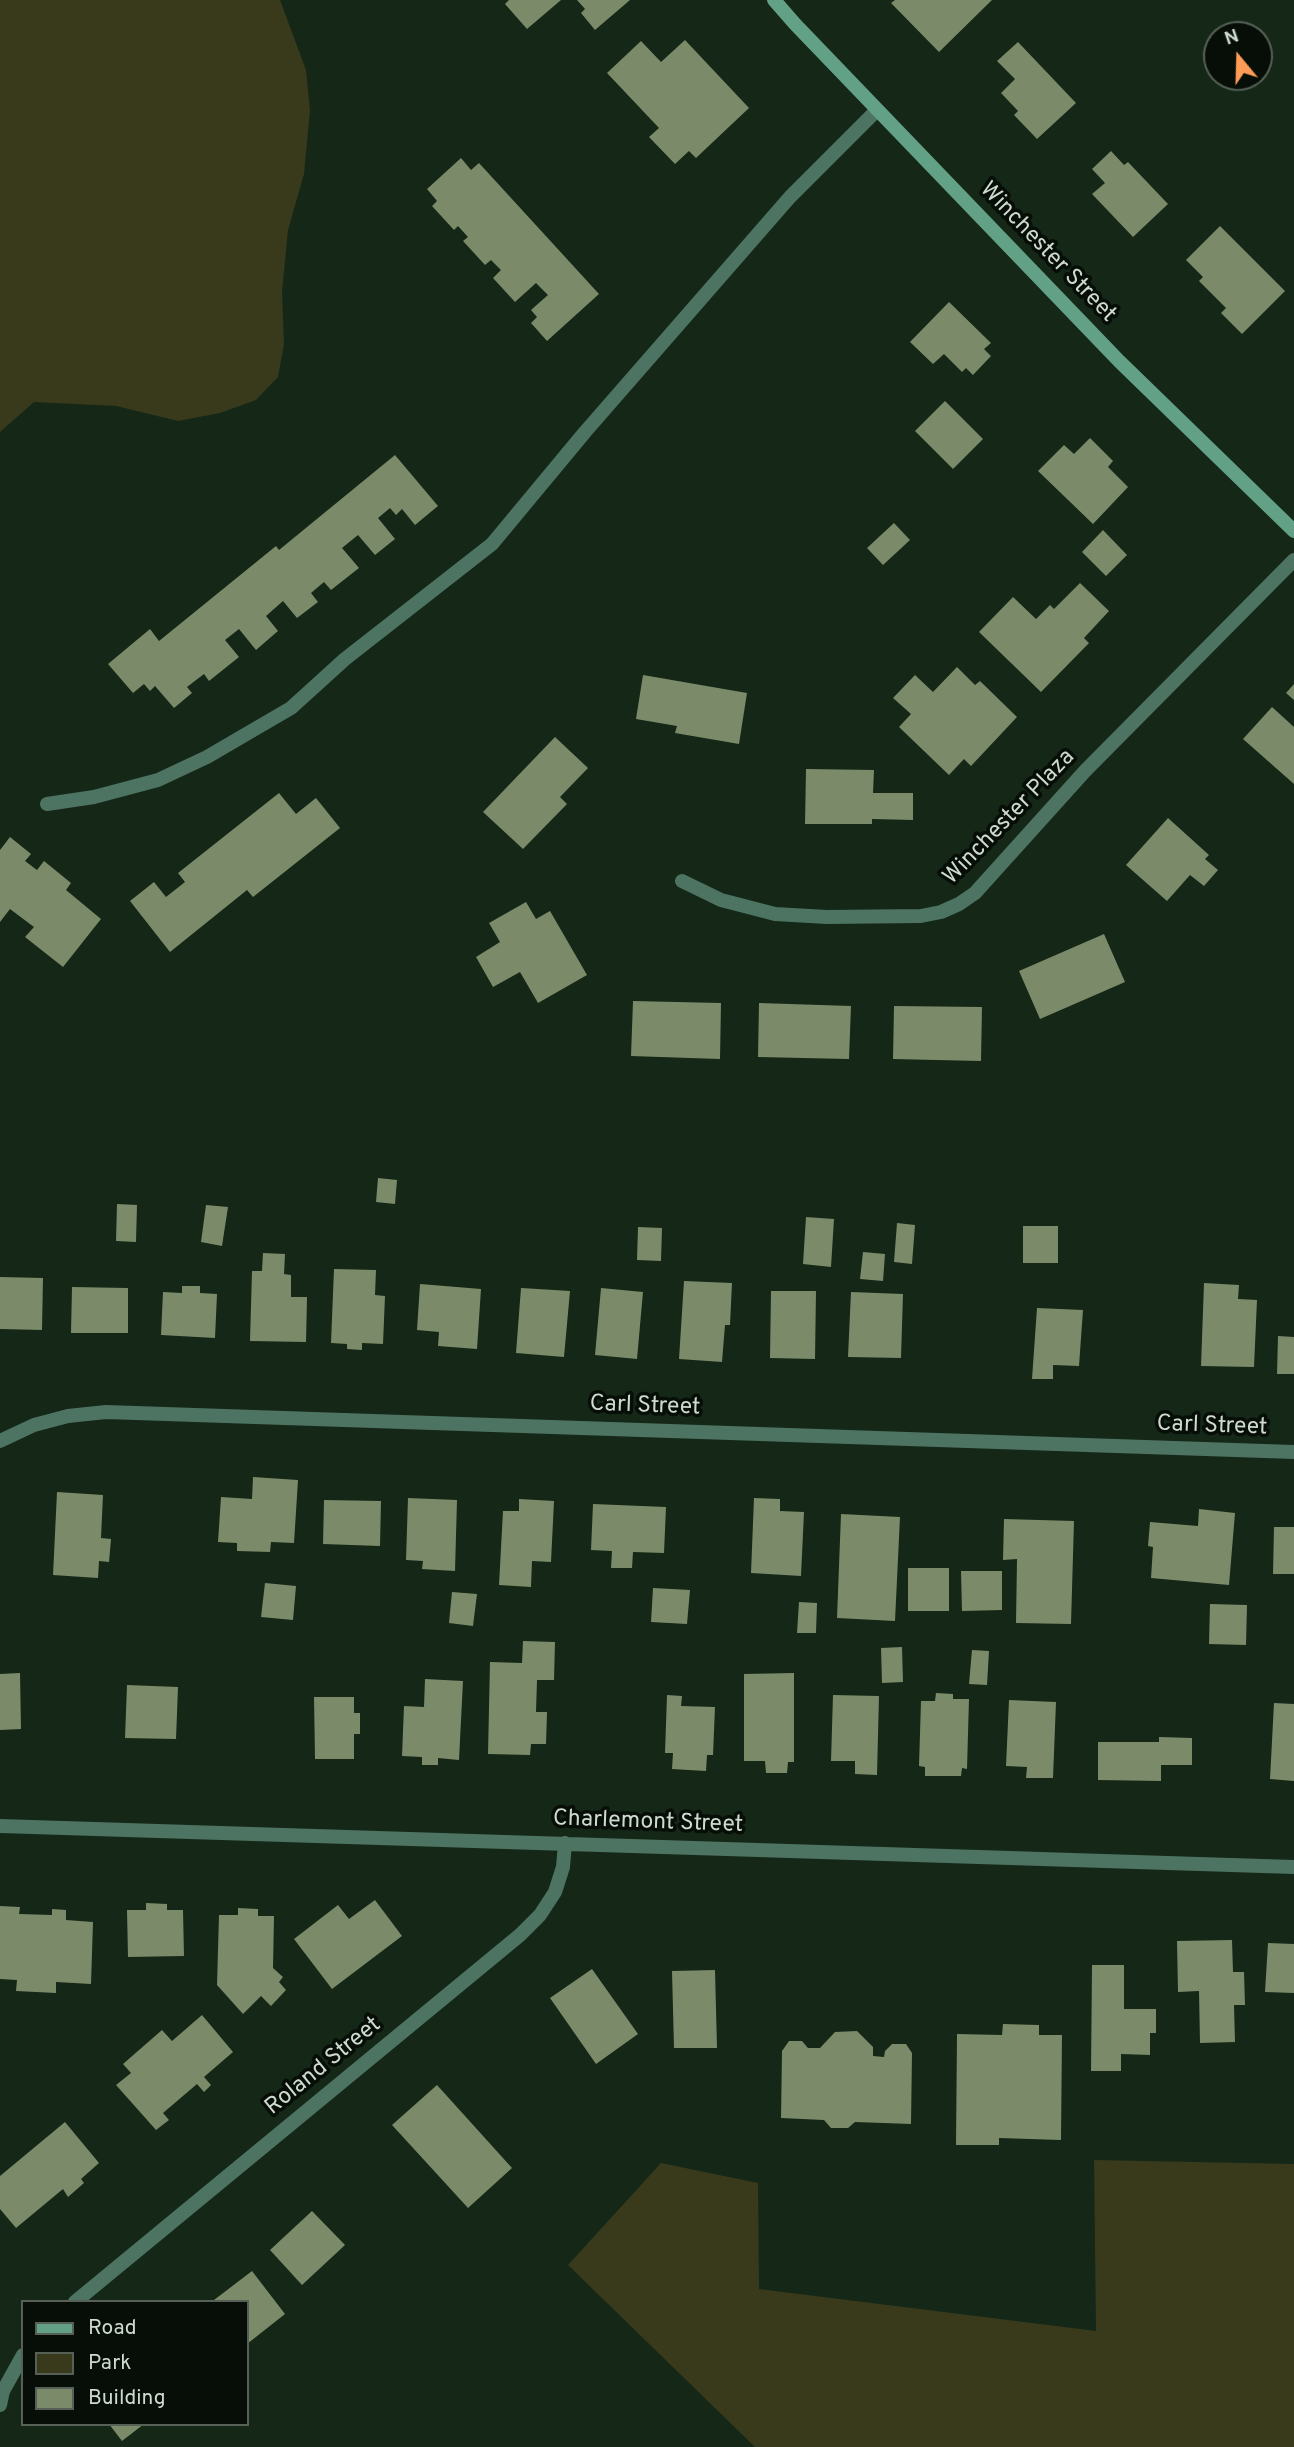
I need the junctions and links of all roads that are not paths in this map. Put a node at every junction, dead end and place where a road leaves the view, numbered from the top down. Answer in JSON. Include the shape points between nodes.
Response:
{"nodes":[{"id":1,"x":775,"y":0,"type":"edge"},
{"id":2,"x":877,"y":110,"type":"junction"},
{"id":3,"x":1294,"y":531,"type":"edge"},
{"id":4,"x":1294,"y":560,"type":"edge"},
{"id":5,"x":47,"y":803,"type":"dead end"},
{"id":6,"x":682,"y":881,"type":"dead end"},
{"id":7,"x":0,"y":1441,"type":"edge"},
{"id":8,"x":1294,"y":1452,"type":"edge"},
{"id":9,"x":0,"y":1826,"type":"edge"},
{"id":10,"x":565,"y":1843,"type":"junction"},
{"id":11,"x":1294,"y":1867,"type":"edge"},
{"id":12,"x":77,"y":2300,"type":"edge"},
{"id":13,"x":21,"y":2360,"type":"edge"},
{"id":14,"x":0,"y":2405,"type":"edge"}],
"edges":[{"from":1,"to":2,"type":"street","name":"Winchester Street"},
{"from":2,"to":3,"type":"street","name":"Winchester Street","via":[[1156,398]]},
{"from":2,"to":5,"type":"street","via":[[790,197],[492,544],[345,659],[291,708],[232,743],[158,780],[94,797]]},
{"from":4,"to":6,"type":"street","name":"Winchester Plaza","via":[[959,904],[921,916],[775,914],[722,900]]},
{"from":7,"to":8,"type":"street","name":"Carl Street","via":[[34,1425],[106,1412]]},
{"from":9,"to":10,"type":"street","name":"Charlemont Street"},
{"from":10,"to":11,"type":"street","name":"Charlemont Street"},
{"from":10,"to":12,"type":"street","name":"Roland Street","via":[[555,1892],[520,1935]]},
{"from":13,"to":14,"type":"street"}]}
